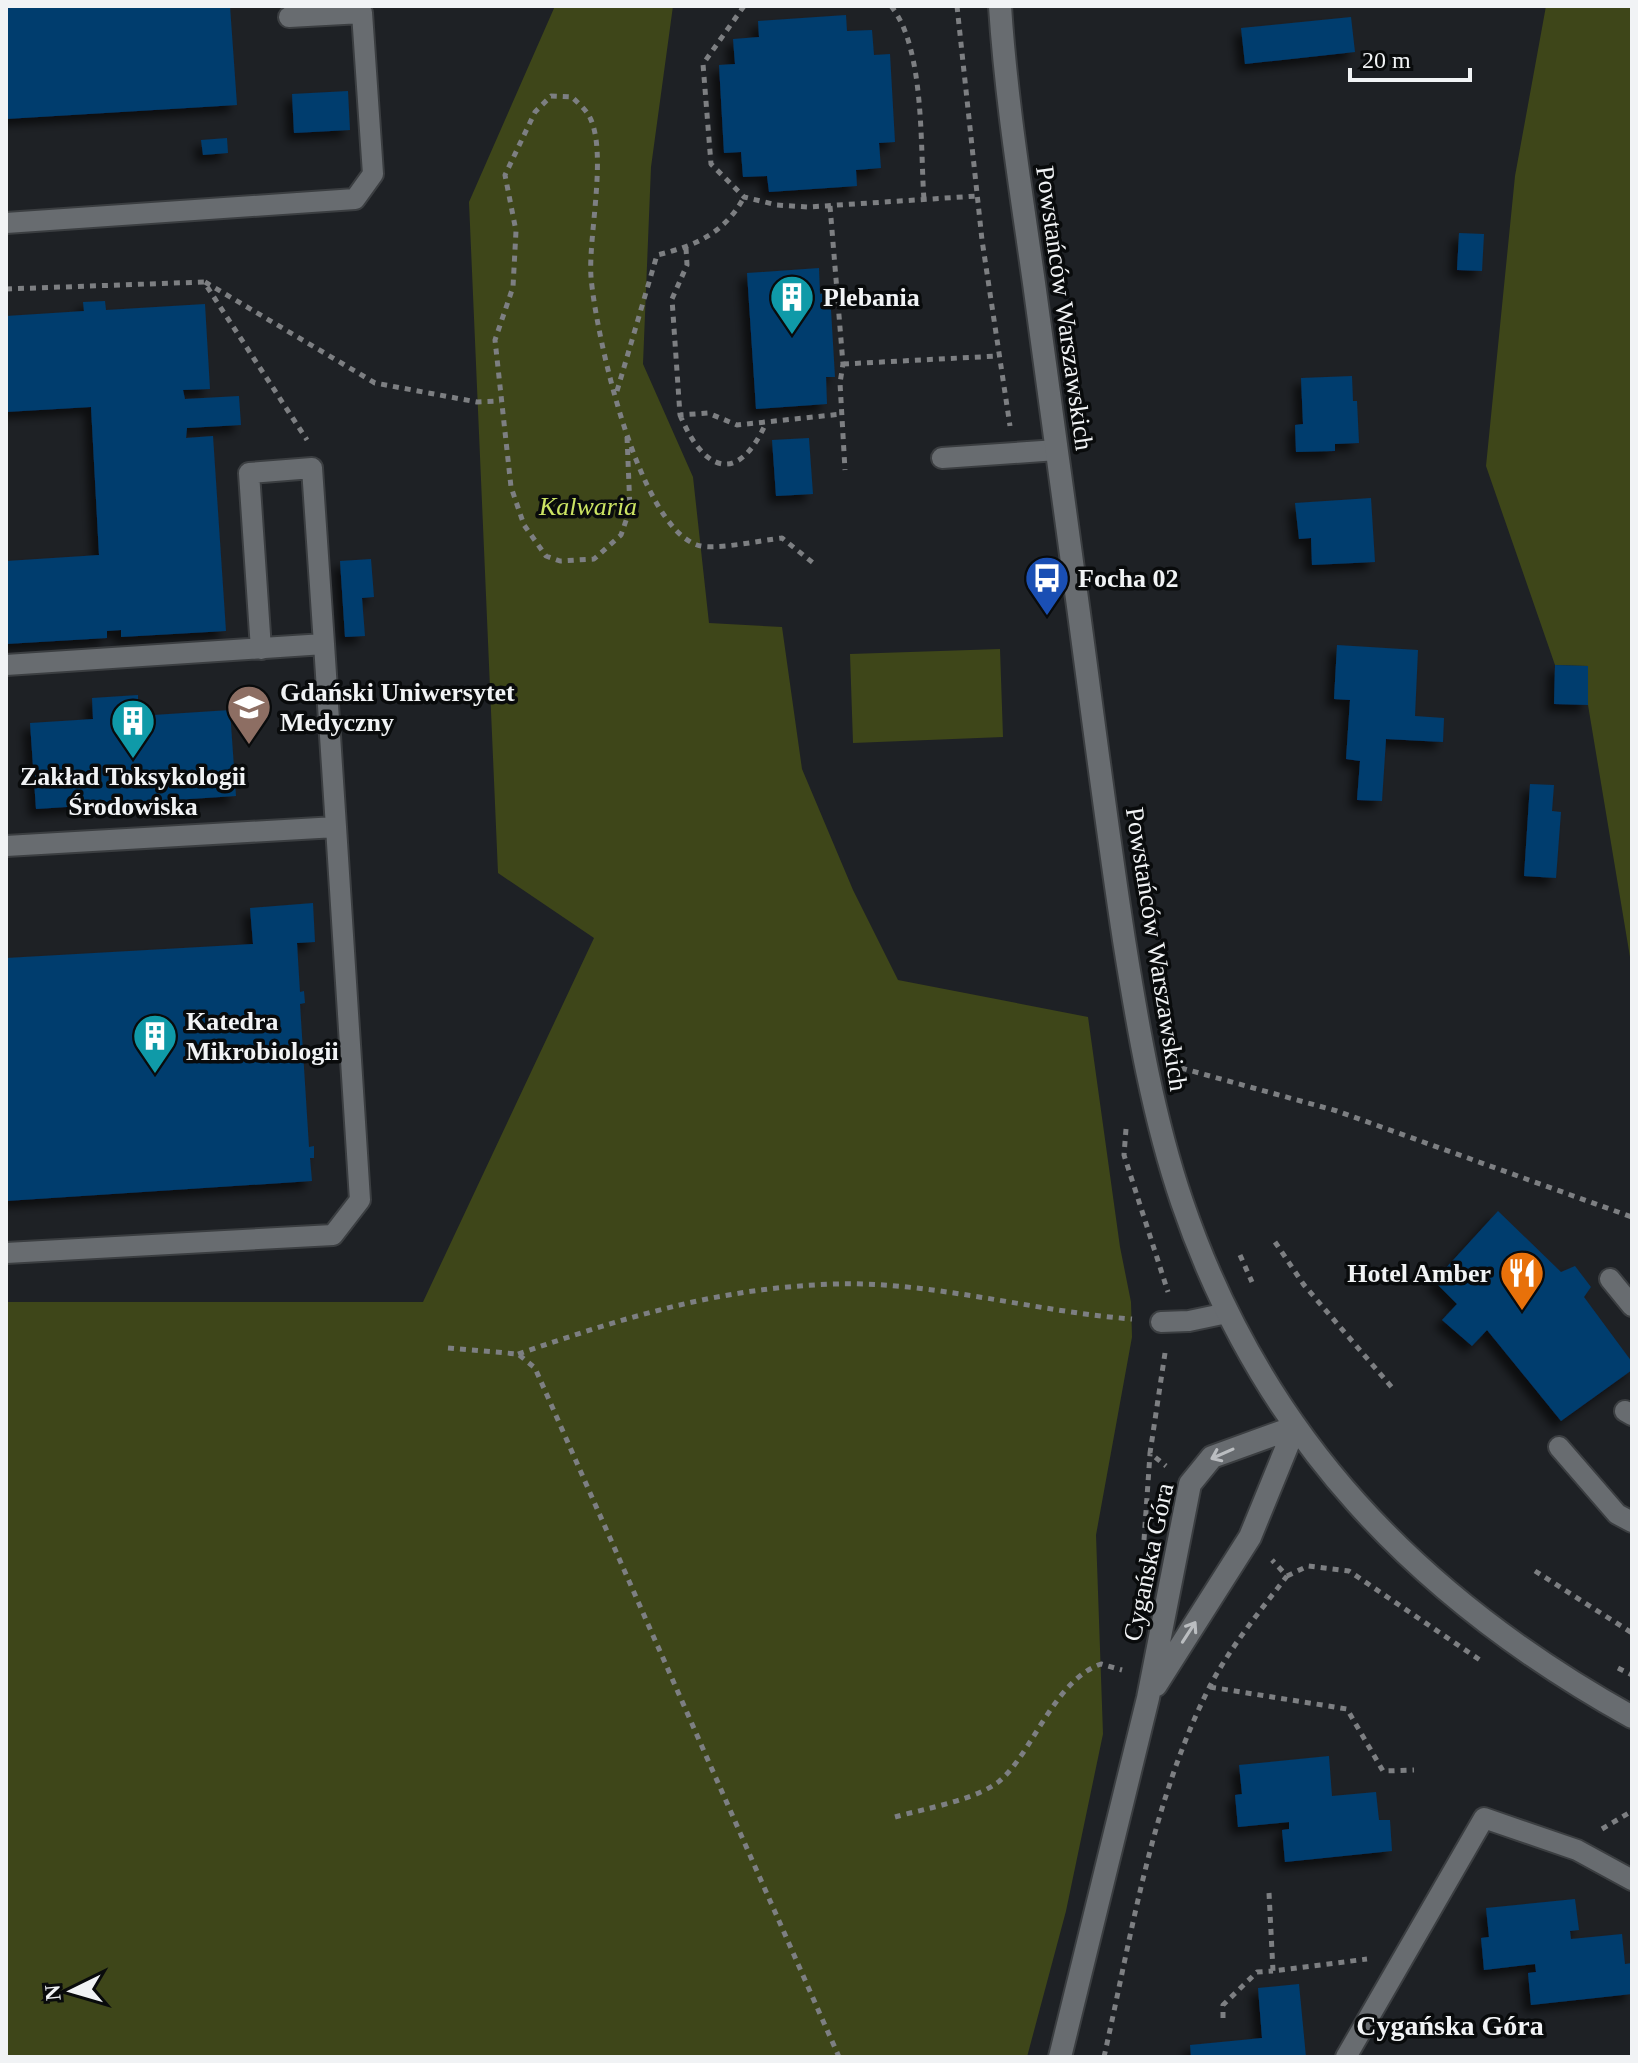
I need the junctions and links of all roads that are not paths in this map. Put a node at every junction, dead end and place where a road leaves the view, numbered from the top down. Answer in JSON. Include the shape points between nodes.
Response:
{"nodes":[{"id":1,"x":1000,"y":6,"type":"edge"},
{"id":2,"x":289,"y":17,"type":"dead end"},
{"id":3,"x":6,"y":223,"type":"edge"},
{"id":4,"x":1057,"y":450,"type":"junction"},
{"id":5,"x":942,"y":458,"type":"dead end"},
{"id":6,"x":324,"y":644,"type":"junction"},
{"id":7,"x":261,"y":649,"type":"junction"},
{"id":8,"x":6,"y":665,"type":"edge"},
{"id":9,"x":336,"y":827,"type":"junction"},
{"id":10,"x":6,"y":846,"type":"edge"},
{"id":11,"x":6,"y":1253,"type":"edge"},
{"id":12,"x":1610,"y":1279,"type":"dead end"},
{"id":13,"x":1632,"y":1306,"type":"edge"},
{"id":14,"x":1227,"y":1313,"type":"junction"},
{"id":15,"x":1161,"y":1322,"type":"dead end"},
{"id":16,"x":1295,"y":1427,"type":"junction"},
{"id":17,"x":1559,"y":1447,"type":"dead end"},
{"id":18,"x":1632,"y":1522,"type":"edge"},
{"id":19,"x":1148,"y":1698,"type":"junction"},
{"id":20,"x":1632,"y":1717,"type":"edge"},
{"id":21,"x":1632,"y":1880,"type":"edge"},
{"id":22,"x":1060,"y":2057,"type":"edge"},
{"id":23,"x":1346,"y":2057,"type":"edge"}],
"edges":[{"from":1,"to":4,"type":"street","name":"Powstańców Warszawskich"},
{"from":2,"to":3,"type":"lane","via":[[362,13],[373,174],[355,199]]},
{"from":4,"to":5,"type":"lane"},
{"from":4,"to":14,"type":"street","name":"Powstańców Warszawskich","via":[[1143,1053],[1182,1202]]},
{"from":6,"to":7,"type":"lane"},
{"from":6,"to":7,"type":"lane","via":[[312,468],[249,473]]},
{"from":6,"to":9,"type":"lane"},
{"from":7,"to":8,"type":"lane"},
{"from":9,"to":10,"type":"lane"},
{"from":9,"to":11,"type":"lane","via":[[360,1200],[333,1235]]},
{"from":12,"to":13,"type":"lane"},
{"from":14,"to":15,"type":"lane"},
{"from":14,"to":16,"type":"street","name":"Powstańców Warszawskich"},
{"from":19,"to":16,"type":"street","name":"Cygańska Góra","one_way":true,"via":[[1250,1537]]},
{"from":16,"to":19,"type":"street","name":"Cygańska Góra","one_way":true,"via":[[1212,1457],[1190,1484]]},
{"from":16,"to":20,"type":"street","name":"Powstańców Warszawskich","via":[[1403,1555],[1521,1651]]},
{"from":17,"to":18,"type":"lane","via":[[1617,1514]]},
{"from":19,"to":22,"type":"street","name":"Cygańska Góra"},
{"from":21,"to":23,"type":"lane","via":[[1577,1850],[1484,1818]]}]}
